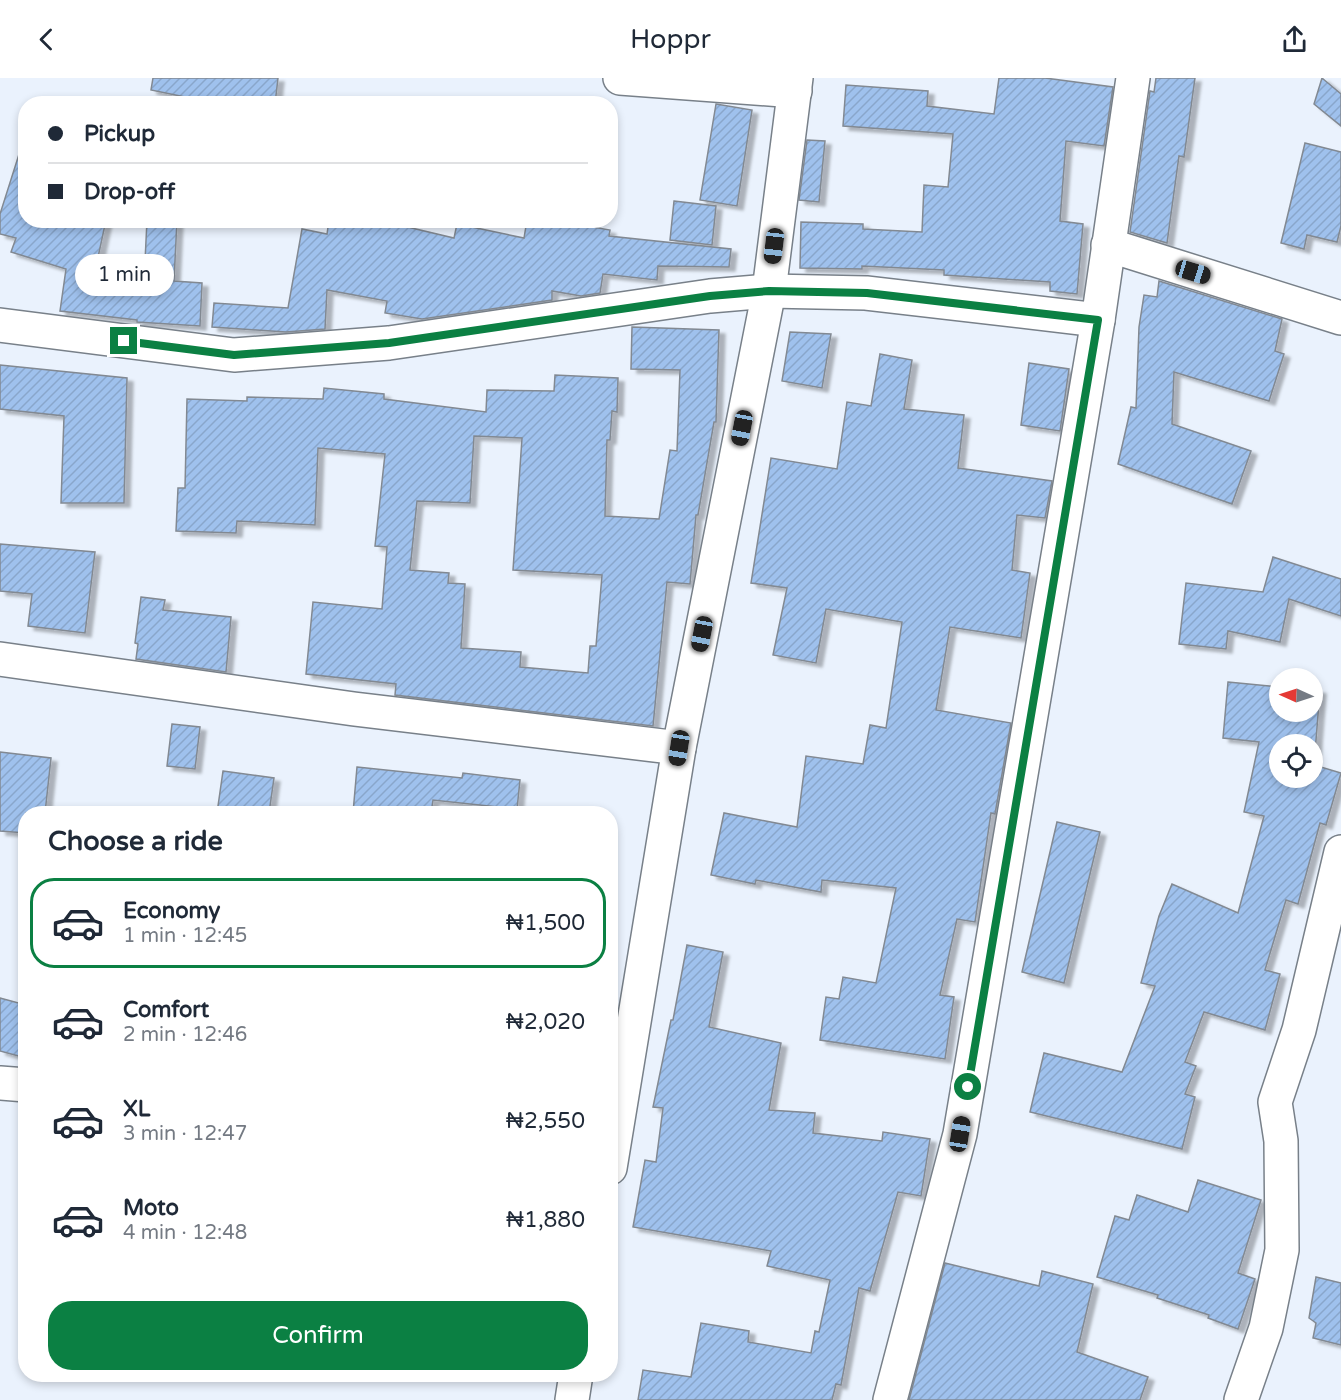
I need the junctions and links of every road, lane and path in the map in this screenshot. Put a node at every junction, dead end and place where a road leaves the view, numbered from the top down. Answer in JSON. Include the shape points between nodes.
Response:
{"nodes":[{"id":1,"x":620,"y":78,"type":"edge"},
{"id":2,"x":1133,"y":78,"type":"edge"},
{"id":3,"x":796,"y":84,"type":"edge"},
{"id":4,"x":1108,"y":245,"type":"junction"},
{"id":5,"x":769,"y":291,"type":"junction"},
{"id":6,"x":1341,"y":318,"type":"edge"},
{"id":7,"x":1098,"y":320,"type":"junction"},
{"id":8,"x":0,"y":325,"type":"edge"},
{"id":9,"x":0,"y":659,"type":"edge"},
{"id":10,"x":679,"y":748,"type":"junction"},
{"id":11,"x":1341,"y":852,"type":"edge"},
{"id":12,"x":0,"y":1083,"type":"edge"},
{"id":13,"x":18,"y":1084,"type":"edge"},
{"id":14,"x":618,"y":1098,"type":"edge"},
{"id":15,"x":575,"y":1382,"type":"edge"},
{"id":16,"x":572,"y":1400,"type":"edge"},
{"id":17,"x":890,"y":1400,"type":"edge"},
{"id":18,"x":1241,"y":1400,"type":"edge"}],
"edges":[{"from":1,"to":3,"type":"street"},
{"from":2,"to":4,"type":"street"},
{"from":3,"to":5,"type":"street"},
{"from":4,"to":6,"type":"street"},
{"from":4,"to":7,"type":"street"},
{"from":5,"to":7,"type":"street","via":[[867,293]]},
{"from":5,"to":8,"type":"street","via":[[710,296],[389,343],[234,355]]},
{"from":5,"to":10,"type":"street"},
{"from":7,"to":17,"type":"street","via":[[960,1134]]},
{"from":9,"to":10,"type":"street","via":[[354,709]]},
{"from":10,"to":14,"type":"street"},
{"from":11,"to":18,"type":"street","via":[[1299,1030],[1275,1102],[1281,1141],[1282,1250],[1266,1328]]},
{"from":12,"to":13,"type":"street"},
{"from":15,"to":16,"type":"street"}]}
